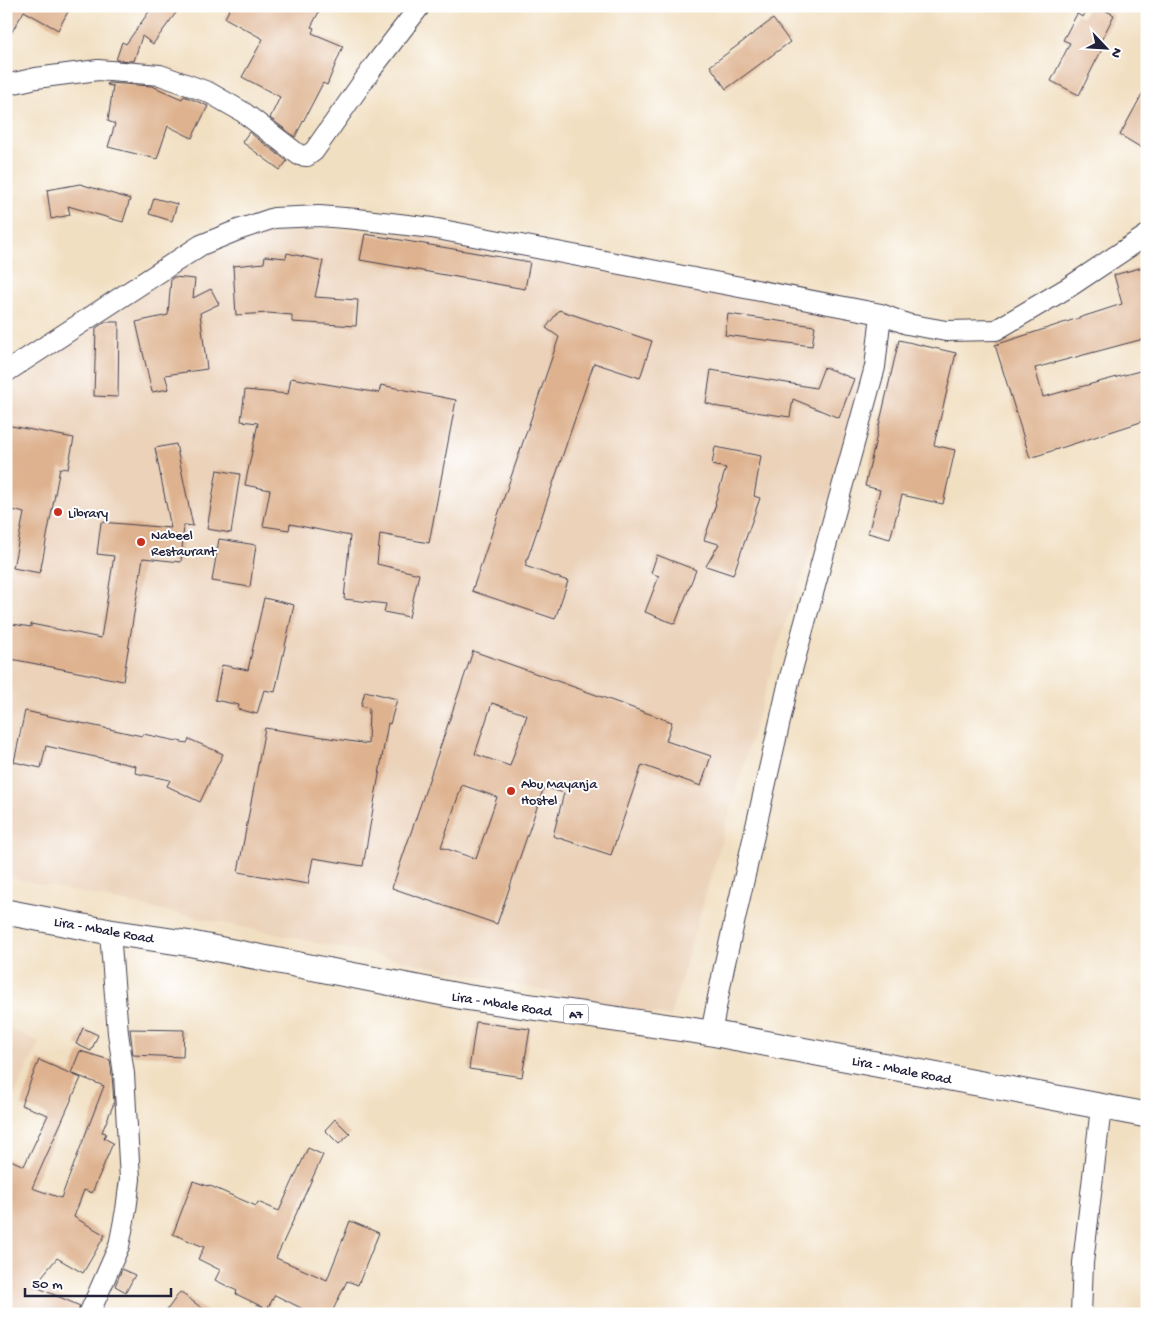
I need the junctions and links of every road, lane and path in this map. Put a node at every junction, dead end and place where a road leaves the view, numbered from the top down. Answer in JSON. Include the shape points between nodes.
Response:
{"nodes":[{"id":1,"x":420,"y":6,"type":"edge"},
{"id":2,"x":6,"y":85,"type":"edge"},
{"id":3,"x":1147,"y":236,"type":"edge"},
{"id":4,"x":881,"y":314,"type":"junction"},
{"id":5,"x":6,"y":372,"type":"edge"},
{"id":6,"x":6,"y":912,"type":"edge"},
{"id":7,"x":110,"y":932,"type":"junction"},
{"id":8,"x":711,"y":1034,"type":"junction"},
{"id":9,"x":1101,"y":1107,"type":"junction"},
{"id":10,"x":1147,"y":1115,"type":"edge"},
{"id":11,"x":89,"y":1314,"type":"edge"},
{"id":12,"x":1081,"y":1314,"type":"edge"}],
"edges":[{"from":1,"to":2,"type":"street","via":[[308,156],[299,155],[244,112],[208,92],[160,75],[98,70]]},
{"from":3,"to":4,"type":"street","via":[[996,330],[946,331],[907,324]]},
{"from":4,"to":5,"type":"street","via":[[432,228],[319,216],[274,218],[201,245]]},
{"from":4,"to":8,"type":"street","via":[[875,368],[790,677]]},
{"from":6,"to":7,"type":"main road","name":"Lira - Mbale Road","number":"A7"},
{"from":7,"to":8,"type":"main road","name":"Lira - Mbale Road","number":"A7","via":[[192,944],[464,998]]},
{"from":7,"to":11,"type":"street","via":[[130,1179],[119,1246]]},
{"from":8,"to":9,"type":"main road","name":"Lira - Mbale Road","number":"A7"},
{"from":9,"to":10,"type":"main road","name":"Lira - Mbale Road","number":"A7"},
{"from":9,"to":12,"type":"street","via":[[1084,1254]]}]}
